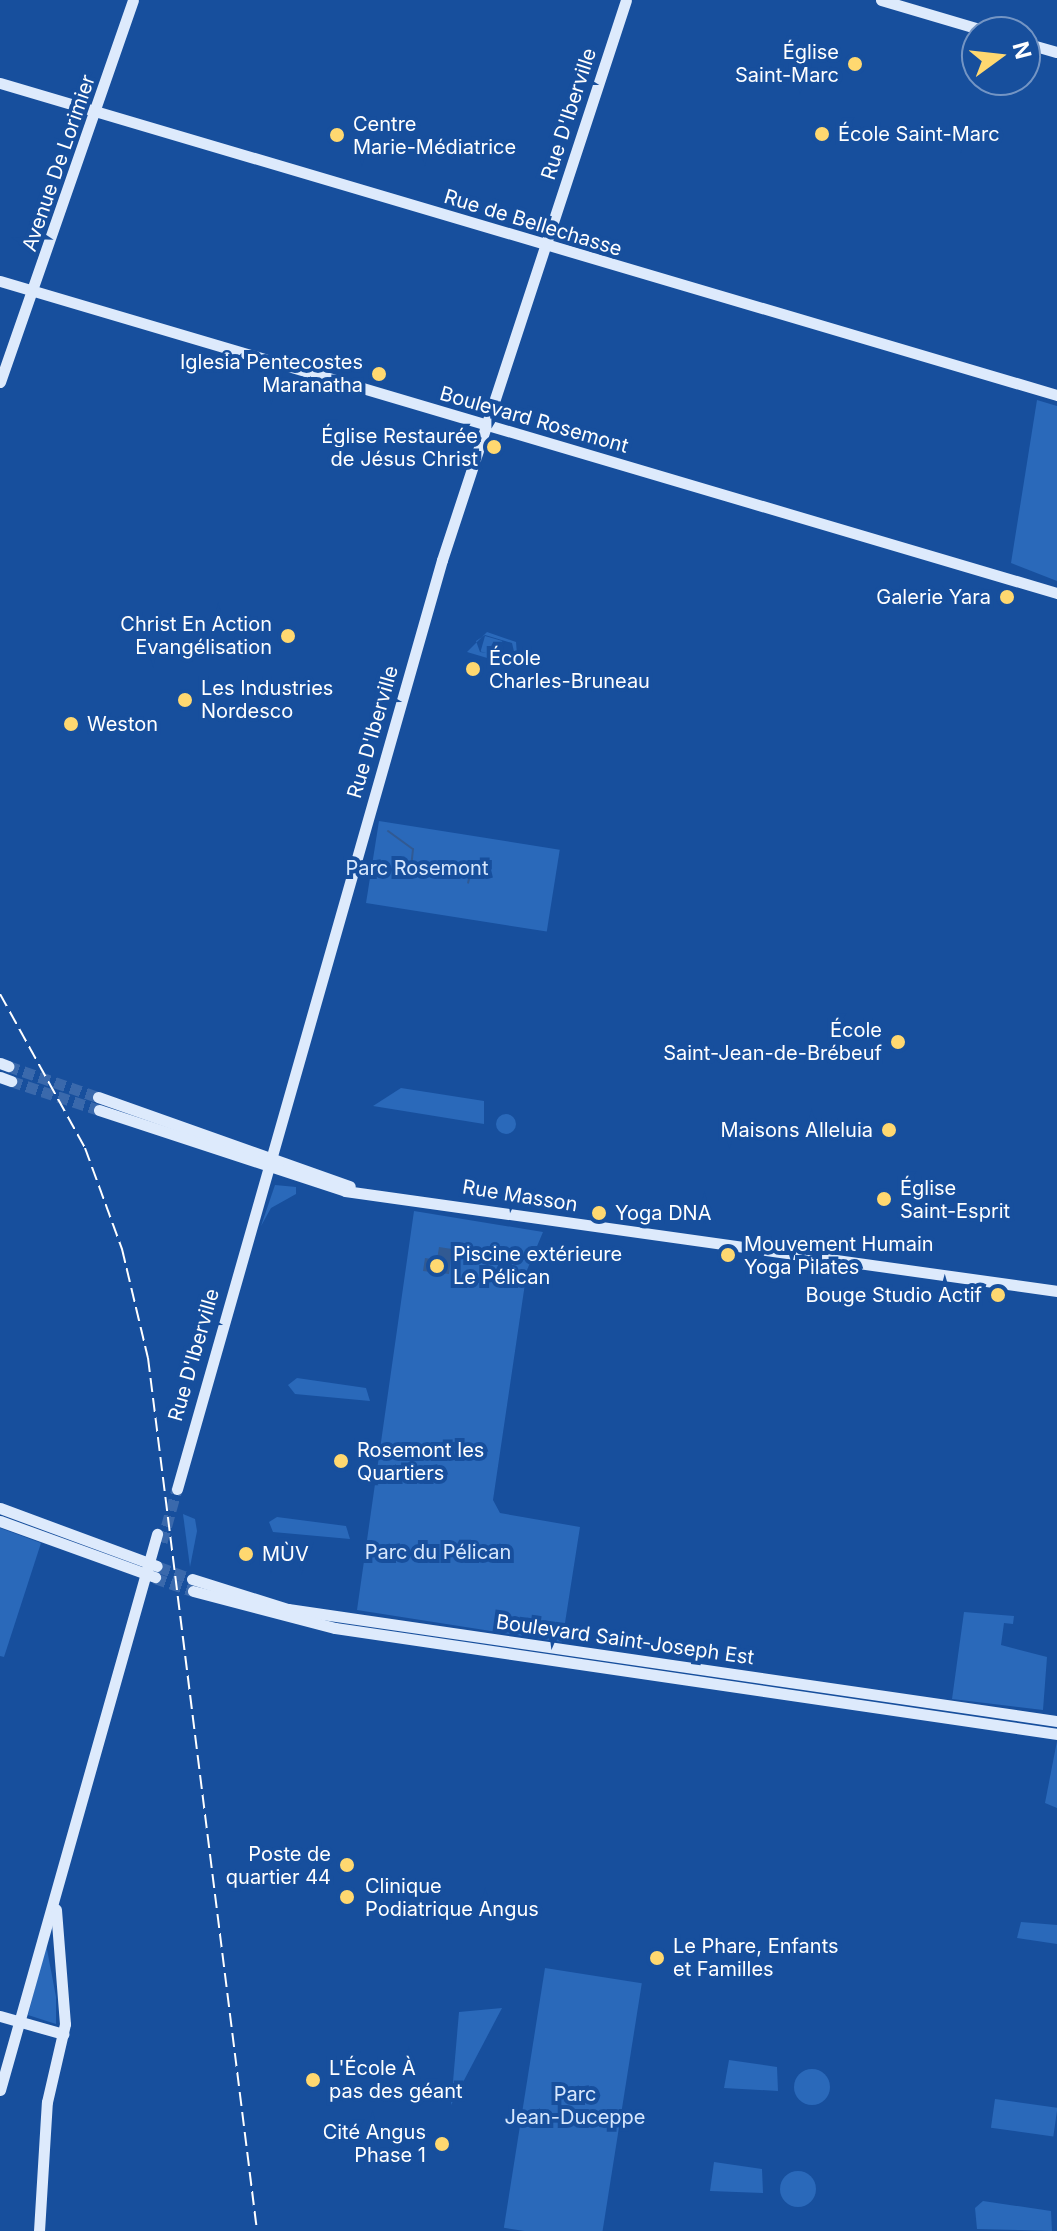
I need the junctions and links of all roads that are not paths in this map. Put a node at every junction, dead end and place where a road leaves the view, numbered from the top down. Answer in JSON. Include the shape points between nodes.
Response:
{"nodes":[{"id":1,"x":133,"y":0,"type":"edge"},
{"id":2,"x":626,"y":0,"type":"edge"},
{"id":3,"x":881,"y":0,"type":"edge"},
{"id":4,"x":961,"y":24,"type":"edge"},
{"id":5,"x":0,"y":83,"type":"edge"},
{"id":6,"x":96,"y":112,"type":"junction"},
{"id":7,"x":544,"y":246,"type":"junction"},
{"id":8,"x":0,"y":281,"type":"edge"},
{"id":9,"x":33,"y":290,"type":"junction"},
{"id":10,"x":0,"y":382,"type":"edge"},
{"id":11,"x":1057,"y":395,"type":"edge"},
{"id":12,"x":485,"y":423,"type":"junction"},
{"id":13,"x":1057,"y":593,"type":"edge"},
{"id":14,"x":98,"y":1097,"type":"tunnel mouth"},
{"id":15,"x":99,"y":1110,"type":"tunnel mouth"},
{"id":16,"x":270,"y":1153,"type":"junction"},
{"id":17,"x":267,"y":1167,"type":"junction"},
{"id":18,"x":358,"y":1190,"type":"junction"},
{"id":19,"x":1057,"y":1291,"type":"edge"},
{"id":20,"x":176,"y":1485,"type":"tunnel mouth"},
{"id":21,"x":0,"y":1508,"type":"edge"},
{"id":22,"x":0,"y":1521,"type":"edge"},
{"id":23,"x":159,"y":1541,"type":"tunnel mouth"},
{"id":24,"x":154,"y":1571,"type":"junction"},
{"id":25,"x":1057,"y":1721,"type":"edge"},
{"id":26,"x":1057,"y":1734,"type":"edge"},
{"id":27,"x":58,"y":1889,"type":"junction"},
{"id":28,"x":0,"y":2016,"type":"edge"},
{"id":29,"x":19,"y":2023,"type":"junction"},
{"id":30,"x":63,"y":2034,"type":"junction"},
{"id":31,"x":0,"y":2090,"type":"edge"},
{"id":32,"x":39,"y":2231,"type":"edge"}],
"edges":[{"from":1,"to":6,"type":"main road","name":"Avenue De Lorimier"},
{"from":2,"to":7,"type":"main road","name":"Rue D'Iberville"},
{"from":3,"to":4,"type":"main road"},
{"from":5,"to":6,"type":"main road","name":"Rue de Bellechasse"},
{"from":6,"to":7,"type":"main road","name":"Rue de Bellechasse"},
{"from":6,"to":9,"type":"main road","name":"Avenue De Lorimier"},
{"from":7,"to":11,"type":"main road","name":"Rue de Bellechasse"},
{"from":7,"to":12,"type":"main road","name":"Rue D'Iberville"},
{"from":8,"to":9,"type":"main road","name":"Boulevard Rosemont"},
{"from":9,"to":10,"type":"main road","name":"Avenue De Lorimier"},
{"from":9,"to":12,"type":"main road","name":"Boulevard Rosemont"},
{"from":12,"to":13,"type":"main road","name":"Boulevard Rosemont"},
{"from":12,"to":16,"type":"main road","name":"Rue D'Iberville"},
{"from":14,"to":16,"type":"main road","name":"Rue Masson"},
{"from":15,"to":17,"type":"main road","name":"Rue Masson"},
{"from":16,"to":17,"type":"main road","name":"Rue D'Iberville"},
{"from":16,"to":18,"type":"main road","name":"Rue Masson"},
{"from":17,"to":18,"type":"main road","name":"Rue Masson"},
{"from":17,"to":20,"type":"main road","name":"Rue D'Iberville"},
{"from":18,"to":19,"type":"main road","name":"Rue Masson"},
{"from":21,"to":24,"type":"main road"},
{"from":22,"to":24,"type":"main road"},
{"from":23,"to":24,"type":"main road"},
{"from":24,"to":27,"type":"main road"},
{"from":25,"to":26,"type":"main road","name":"Boulevard Saint-Joseph Est","via":[[288,1609],[192,1585],[335,1628]]},
{"from":27,"to":29,"type":"main road"},
{"from":27,"to":30,"type":"main road","via":[[54,1933]]},
{"from":28,"to":29,"type":"main road"},
{"from":29,"to":30,"type":"main road"},
{"from":29,"to":31,"type":"main road"},
{"from":30,"to":32,"type":"main road","via":[[47,2102]]}]}
